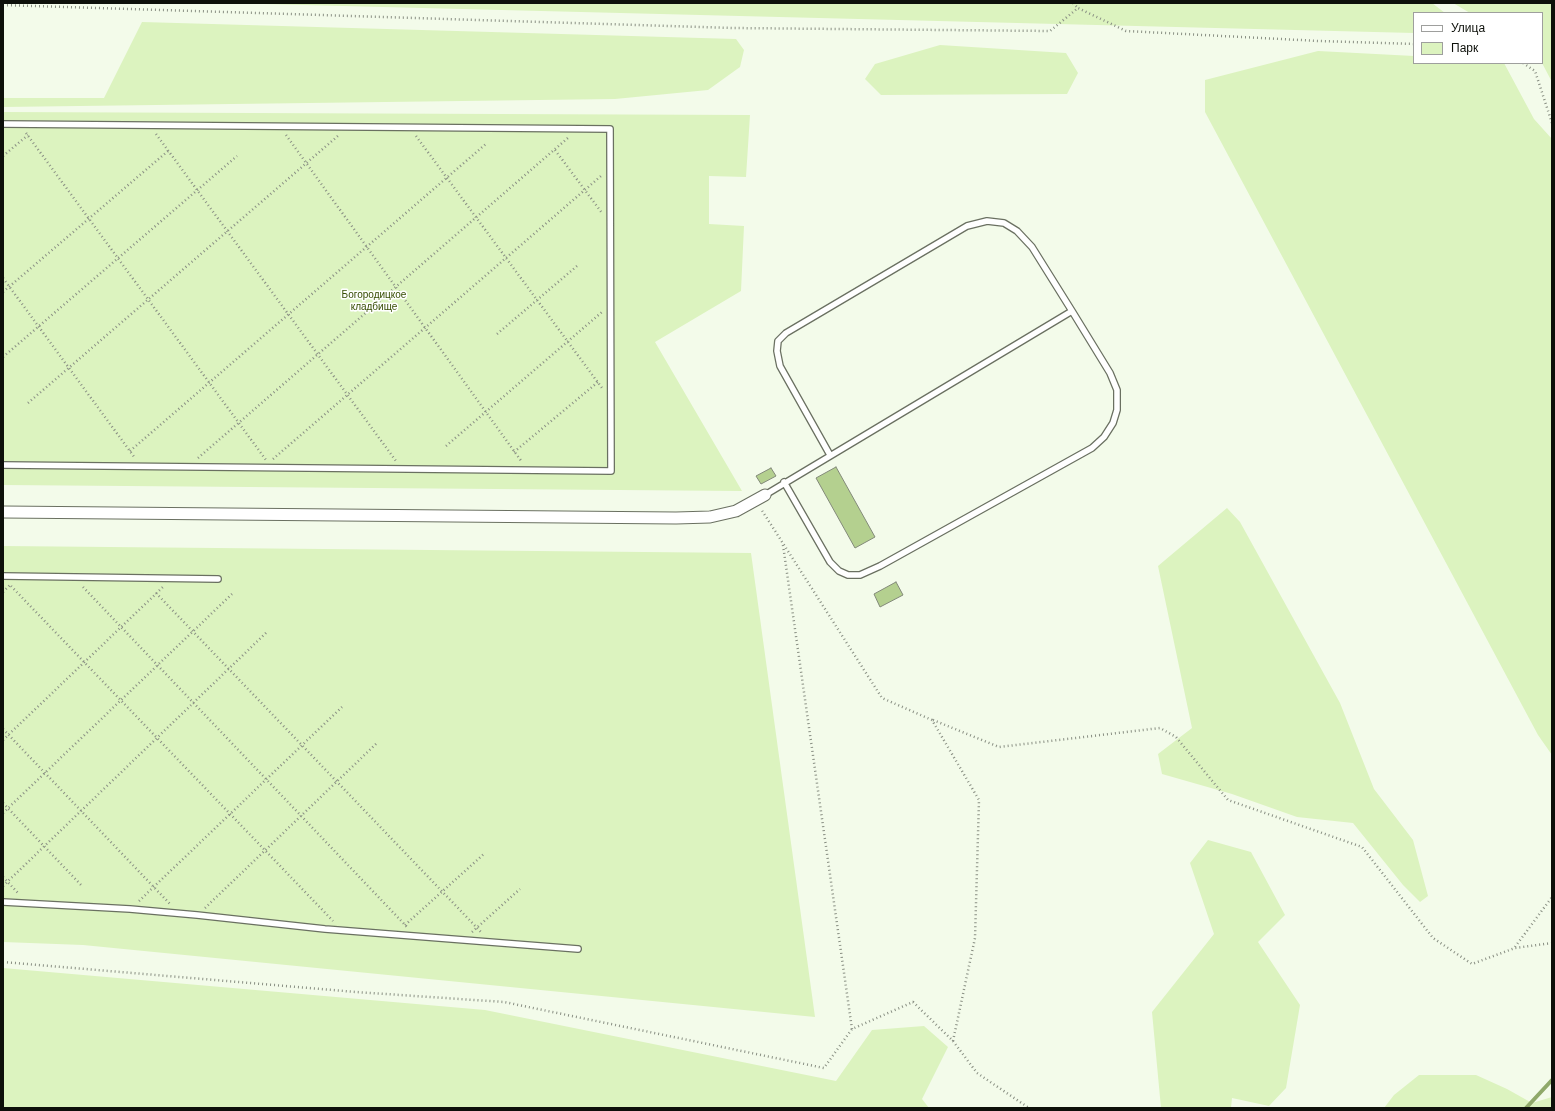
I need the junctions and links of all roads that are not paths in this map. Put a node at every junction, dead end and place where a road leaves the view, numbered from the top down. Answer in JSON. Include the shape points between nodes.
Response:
{"nodes":[{"id":1,"x":3,"y":124,"type":"edge"},
{"id":2,"x":1072,"y":311,"type":"junction"},
{"id":3,"x":830,"y":455,"type":"junction"},
{"id":4,"x":3,"y":465,"type":"edge"},
{"id":5,"x":784,"y":482,"type":"junction"},
{"id":6,"x":760,"y":498,"type":"joint"},
{"id":7,"x":3,"y":512,"type":"edge"},
{"id":8,"x":3,"y":576,"type":"edge"},
{"id":9,"x":218,"y":579,"type":"dead end"},
{"id":10,"x":3,"y":902,"type":"edge"},
{"id":11,"x":578,"y":950,"type":"dead end"}],
"edges":[{"from":1,"to":4,"type":"lane","via":[[610,129],[610,471]]},
{"from":2,"to":3,"type":"lane"},
{"from":2,"to":3,"type":"lane","via":[[1032,247],[1017,231],[1004,223],[987,221],[967,226],[786,333],[778,341],[780,366]]},
{"from":2,"to":5,"type":"lane","via":[[1110,373],[1117,390],[1117,410],[1113,423],[1104,437],[1092,448],[860,575],[848,575],[839,571],[830,562]]},
{"from":3,"to":5,"type":"lane"},
{"from":5,"to":6,"type":"lane"},
{"from":6,"to":7,"type":"street","via":[[736,511],[710,517],[676,518]]},
{"from":8,"to":9,"type":"lane"},
{"from":10,"to":11,"type":"lane","via":[[130,909]]}]}
